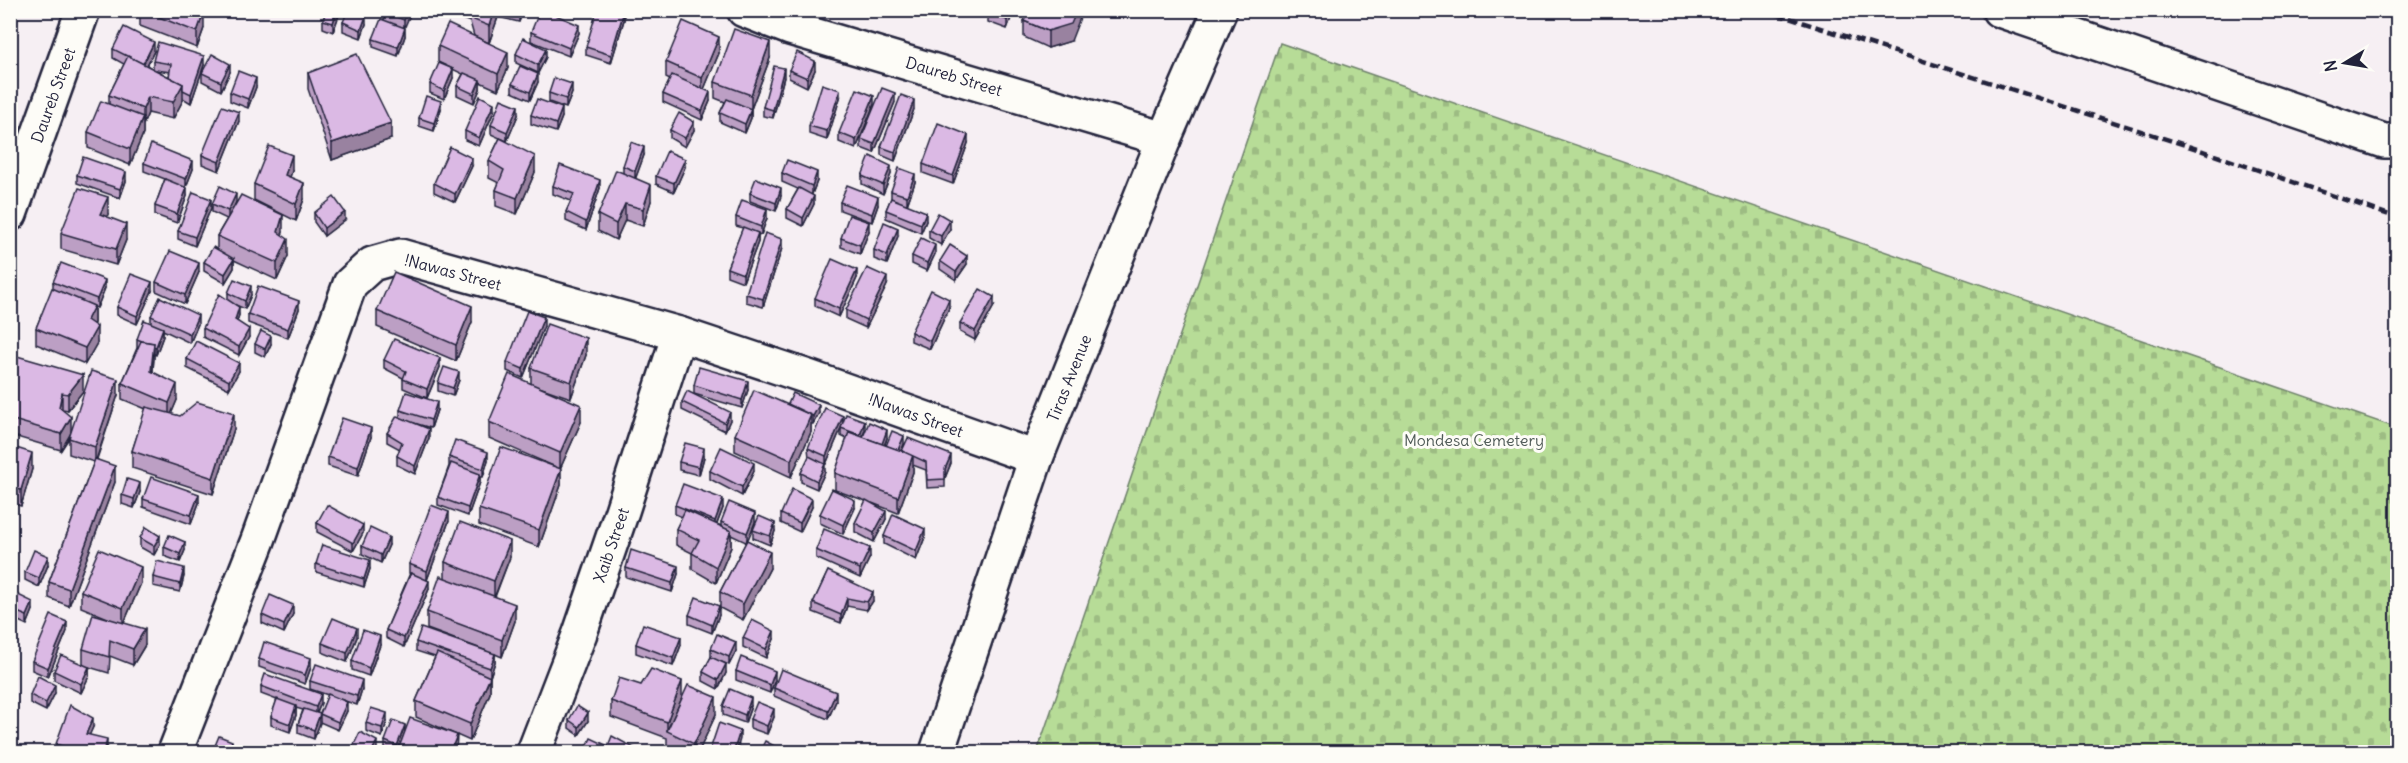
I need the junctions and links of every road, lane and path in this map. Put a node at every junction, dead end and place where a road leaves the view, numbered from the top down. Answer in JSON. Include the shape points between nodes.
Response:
{"nodes":[{"id":1,"x":84,"y":10,"type":"edge"},
{"id":2,"x":744,"y":10,"type":"edge"},
{"id":3,"x":1220,"y":10,"type":"edge"},
{"id":4,"x":1999,"y":10,"type":"edge"},
{"id":5,"x":1164,"y":140,"type":"junction"},
{"id":6,"x":2397,"y":141,"type":"edge"},
{"id":7,"x":10,"y":214,"type":"edge"},
{"id":8,"x":678,"y":334,"type":"junction"},
{"id":9,"x":1036,"y":458,"type":"junction"},
{"id":10,"x":175,"y":753,"type":"edge"},
{"id":11,"x":534,"y":753,"type":"edge"},
{"id":12,"x":937,"y":753,"type":"edge"}],
"edges":[{"from":1,"to":7,"type":"street","name":"Daureb Street"},
{"from":2,"to":5,"type":"street","name":"Daureb Street","via":[[790,28]]},
{"from":3,"to":5,"type":"street","name":"Tiras Avenue"},
{"from":4,"to":6,"type":"street","via":[[2384,141]]},
{"from":5,"to":9,"type":"street","name":"Tiras Avenue"},
{"from":8,"to":9,"type":"street","name":"!Nawas Street"},
{"from":8,"to":10,"type":"street","name":"!Nawas Street","via":[[400,256],[372,264],[350,284],[258,540]]},
{"from":8,"to":11,"type":"street","name":"Xaib Street","via":[[622,511]]},
{"from":9,"to":12,"type":"street","name":"Tiras Avenue"}]}
